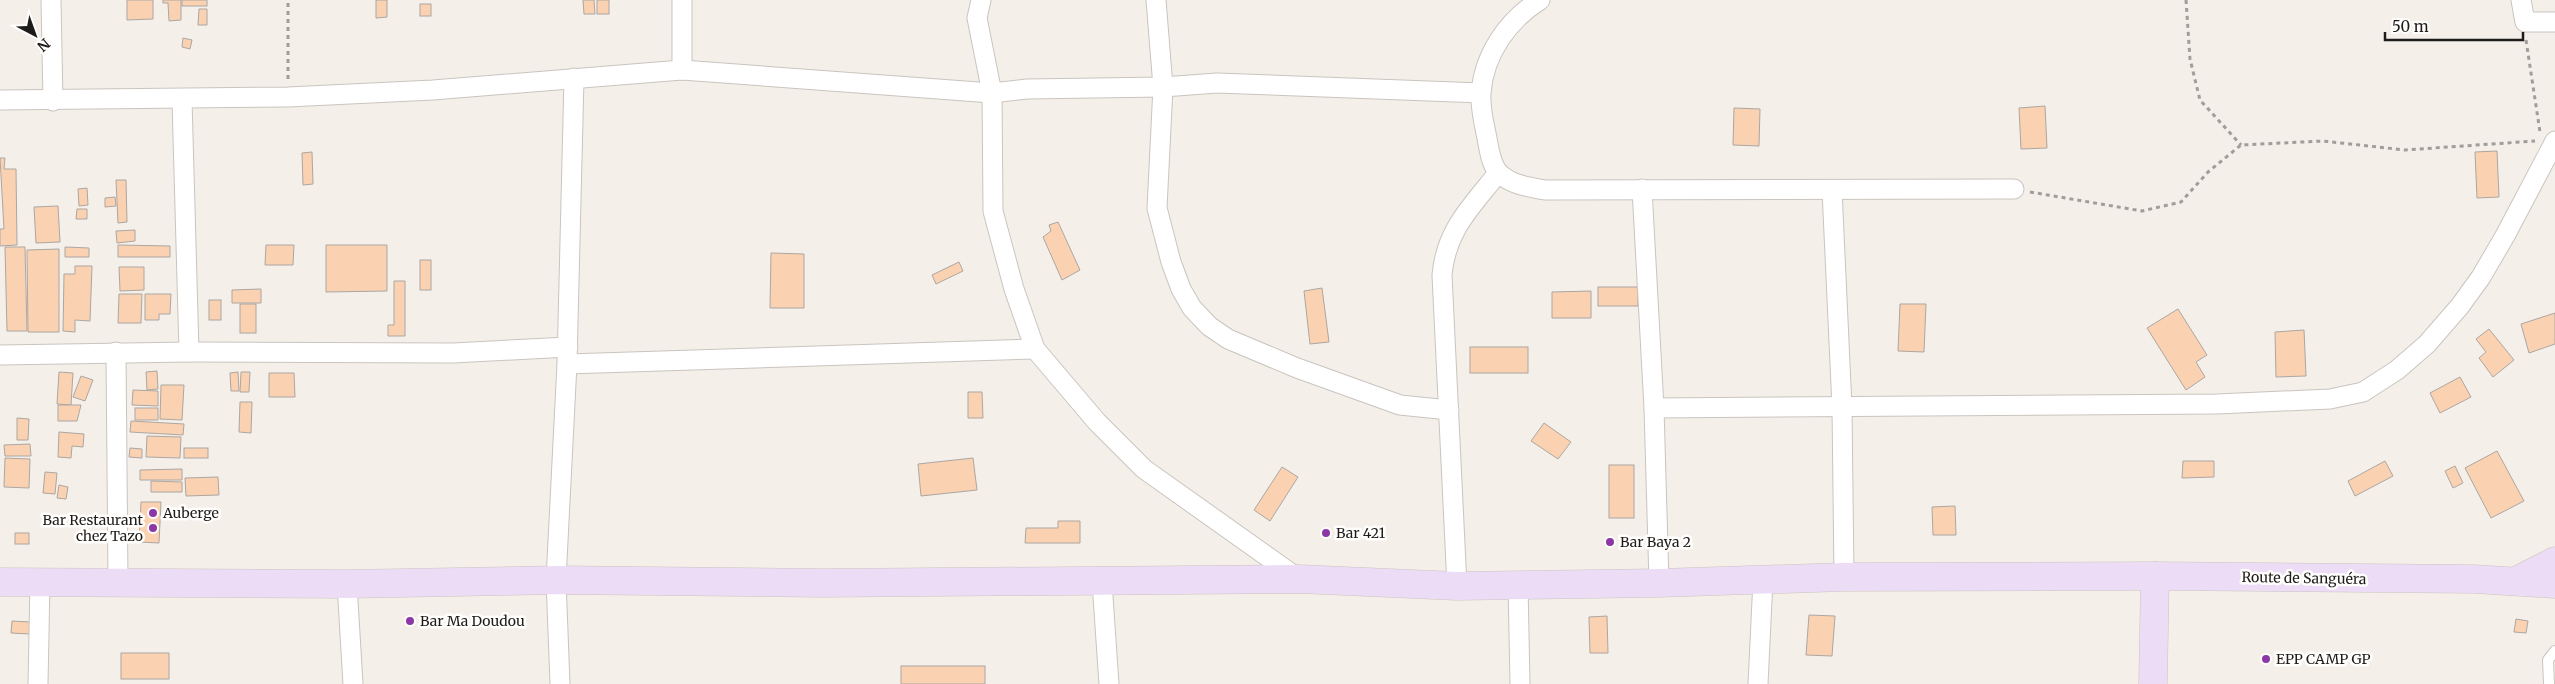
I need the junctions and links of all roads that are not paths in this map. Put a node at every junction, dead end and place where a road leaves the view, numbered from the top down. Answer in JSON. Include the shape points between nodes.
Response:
{"nodes":[{"id":1,"x":51,"y":0,"type":"edge"},
{"id":2,"x":682,"y":0,"type":"edge"},
{"id":3,"x":981,"y":0,"type":"edge"},
{"id":4,"x":1156,"y":0,"type":"edge"},
{"id":5,"x":1540,"y":0,"type":"edge"},
{"id":6,"x":2521,"y":0,"type":"edge"},
{"id":7,"x":2555,"y":22,"type":"edge"},
{"id":8,"x":682,"y":70,"type":"junction"},
{"id":9,"x":574,"y":78,"type":"junction"},
{"id":10,"x":1163,"y":87,"type":"junction"},
{"id":11,"x":992,"y":93,"type":"junction"},
{"id":12,"x":1481,"y":93,"type":"junction"},
{"id":13,"x":0,"y":100,"type":"edge"},
{"id":14,"x":182,"y":100,"type":"junction"},
{"id":15,"x":54,"y":101,"type":"junction"},
{"id":16,"x":2555,"y":141,"type":"edge"},
{"id":17,"x":2545,"y":158,"type":"junction"},
{"id":18,"x":1498,"y":173,"type":"junction"},
{"id":19,"x":2555,"y":176,"type":"edge"},
{"id":20,"x":1642,"y":189,"type":"junction"},
{"id":21,"x":2014,"y":189,"type":"road end"},
{"id":22,"x":1832,"y":190,"type":"junction"},
{"id":23,"x":1035,"y":349,"type":"junction"},
{"id":24,"x":116,"y":352,"type":"junction"},
{"id":25,"x":189,"y":352,"type":"junction"},
{"id":26,"x":0,"y":355,"type":"edge"},
{"id":27,"x":568,"y":355,"type":"junction"},
{"id":28,"x":1654,"y":408,"type":"junction"},
{"id":29,"x":1842,"y":408,"type":"junction"},
{"id":30,"x":1449,"y":410,"type":"junction"},
{"id":31,"x":2555,"y":561,"type":"edge"},
{"id":32,"x":2155,"y":576,"type":"junction"},
{"id":33,"x":1844,"y":577,"type":"junction"},
{"id":34,"x":1299,"y":579,"type":"junction"},
{"id":35,"x":556,"y":580,"type":"junction"},
{"id":36,"x":1763,"y":580,"type":"junction"},
{"id":37,"x":2514,"y":581,"type":"junction"},
{"id":38,"x":0,"y":582,"type":"edge"},
{"id":39,"x":40,"y":582,"type":"junction"},
{"id":40,"x":118,"y":582,"type":"junction"},
{"id":41,"x":1102,"y":582,"type":"junction"},
{"id":42,"x":1659,"y":583,"type":"junction"},
{"id":43,"x":346,"y":584,"type":"junction"},
{"id":44,"x":1518,"y":584,"type":"junction"},
{"id":45,"x":2555,"y":584,"type":"edge"},
{"id":46,"x":1457,"y":586,"type":"junction"},
{"id":47,"x":2555,"y":651,"type":"edge"},
{"id":48,"x":38,"y":684,"type":"edge"},
{"id":49,"x":354,"y":684,"type":"edge"},
{"id":50,"x":560,"y":684,"type":"edge"},
{"id":51,"x":1109,"y":684,"type":"edge"},
{"id":52,"x":1520,"y":684,"type":"edge"},
{"id":53,"x":1758,"y":684,"type":"edge"},
{"id":54,"x":2154,"y":684,"type":"edge"},
{"id":55,"x":2549,"y":684,"type":"edge"}],
"edges":[{"from":1,"to":15,"type":"street"},
{"from":2,"to":8,"type":"street"},
{"from":3,"to":11,"type":"street","via":[[976,18]]},
{"from":4,"to":10,"type":"street"},
{"from":5,"to":12,"type":"street","via":[[1527,8],[1506,30],[1490,56]]},
{"from":6,"to":7,"type":"street","via":[[2525,22]]},
{"from":8,"to":9,"type":"street"},
{"from":8,"to":11,"type":"street"},
{"from":9,"to":14,"type":"street","via":[[433,90]]},
{"from":9,"to":27,"type":"street"},
{"from":10,"to":11,"type":"street","via":[[1027,89]]},
{"from":10,"to":12,"type":"street","via":[[1217,83]]},
{"from":10,"to":30,"type":"street","via":[[1157,208],[1171,262],[1192,308],[1209,326],[1228,339],[1297,368],[1400,405]]},
{"from":11,"to":23,"type":"street","via":[[993,211],[1014,289]]},
{"from":12,"to":18,"type":"street","via":[[1490,154]]},
{"from":13,"to":15,"type":"street"},
{"from":14,"to":15,"type":"street"},
{"from":14,"to":25,"type":"street"},
{"from":16,"to":17,"type":"street"},
{"from":17,"to":19,"type":"street"},
{"from":17,"to":29,"type":"street","via":[[2506,234],[2460,306],[2405,364],[2363,392],[2330,399],[2217,404]]},
{"from":18,"to":20,"type":"street","via":[[1521,186],[1546,190]]},
{"from":18,"to":30,"type":"street","via":[[1457,225],[1444,256],[1442,276]]},
{"from":20,"to":22,"type":"street"},
{"from":20,"to":28,"type":"street"},
{"from":21,"to":22,"type":"street"},
{"from":22,"to":29,"type":"street"},
{"from":23,"to":27,"type":"street"},
{"from":23,"to":34,"type":"street","via":[[1097,422],[1144,469]]},
{"from":24,"to":25,"type":"street"},
{"from":24,"to":26,"type":"street"},
{"from":24,"to":40,"type":"street"},
{"from":25,"to":27,"type":"street"},
{"from":27,"to":35,"type":"street"},
{"from":28,"to":29,"type":"street"},
{"from":28,"to":42,"type":"street"},
{"from":29,"to":33,"type":"street"},
{"from":30,"to":46,"type":"street"},
{"from":31,"to":37,"type":"street","name":"Route de Sanguéra"},
{"from":32,"to":33,"type":"street","name":"Route de Sanguéra"},
{"from":32,"to":37,"type":"street","name":"Route de Sanguéra"},
{"from":32,"to":54,"type":"street"},
{"from":33,"to":36,"type":"street","name":"Route de Sanguéra"},
{"from":34,"to":41,"type":"street","name":"Route de Sanguéra"},
{"from":34,"to":46,"type":"street","name":"Route de Sanguéra"},
{"from":35,"to":41,"type":"street","name":"Route de Sanguéra"},
{"from":35,"to":43,"type":"street","name":"Route de Sanguéra"},
{"from":35,"to":50,"type":"street"},
{"from":36,"to":42,"type":"street","name":"Route de Sanguéra"},
{"from":36,"to":53,"type":"street"},
{"from":37,"to":45,"type":"street"},
{"from":38,"to":39,"type":"street","name":"Route de Sanguéra"},
{"from":39,"to":40,"type":"street","name":"Route de Sanguéra"},
{"from":39,"to":48,"type":"street"},
{"from":40,"to":43,"type":"street","name":"Route de Sanguéra"},
{"from":41,"to":51,"type":"street"},
{"from":42,"to":44,"type":"street","name":"Route de Sanguéra"},
{"from":43,"to":49,"type":"street"},
{"from":44,"to":46,"type":"street","name":"Route de Sanguéra"},
{"from":44,"to":52,"type":"street"},
{"from":47,"to":55,"type":"lane","via":[[2548,660]]}]}
